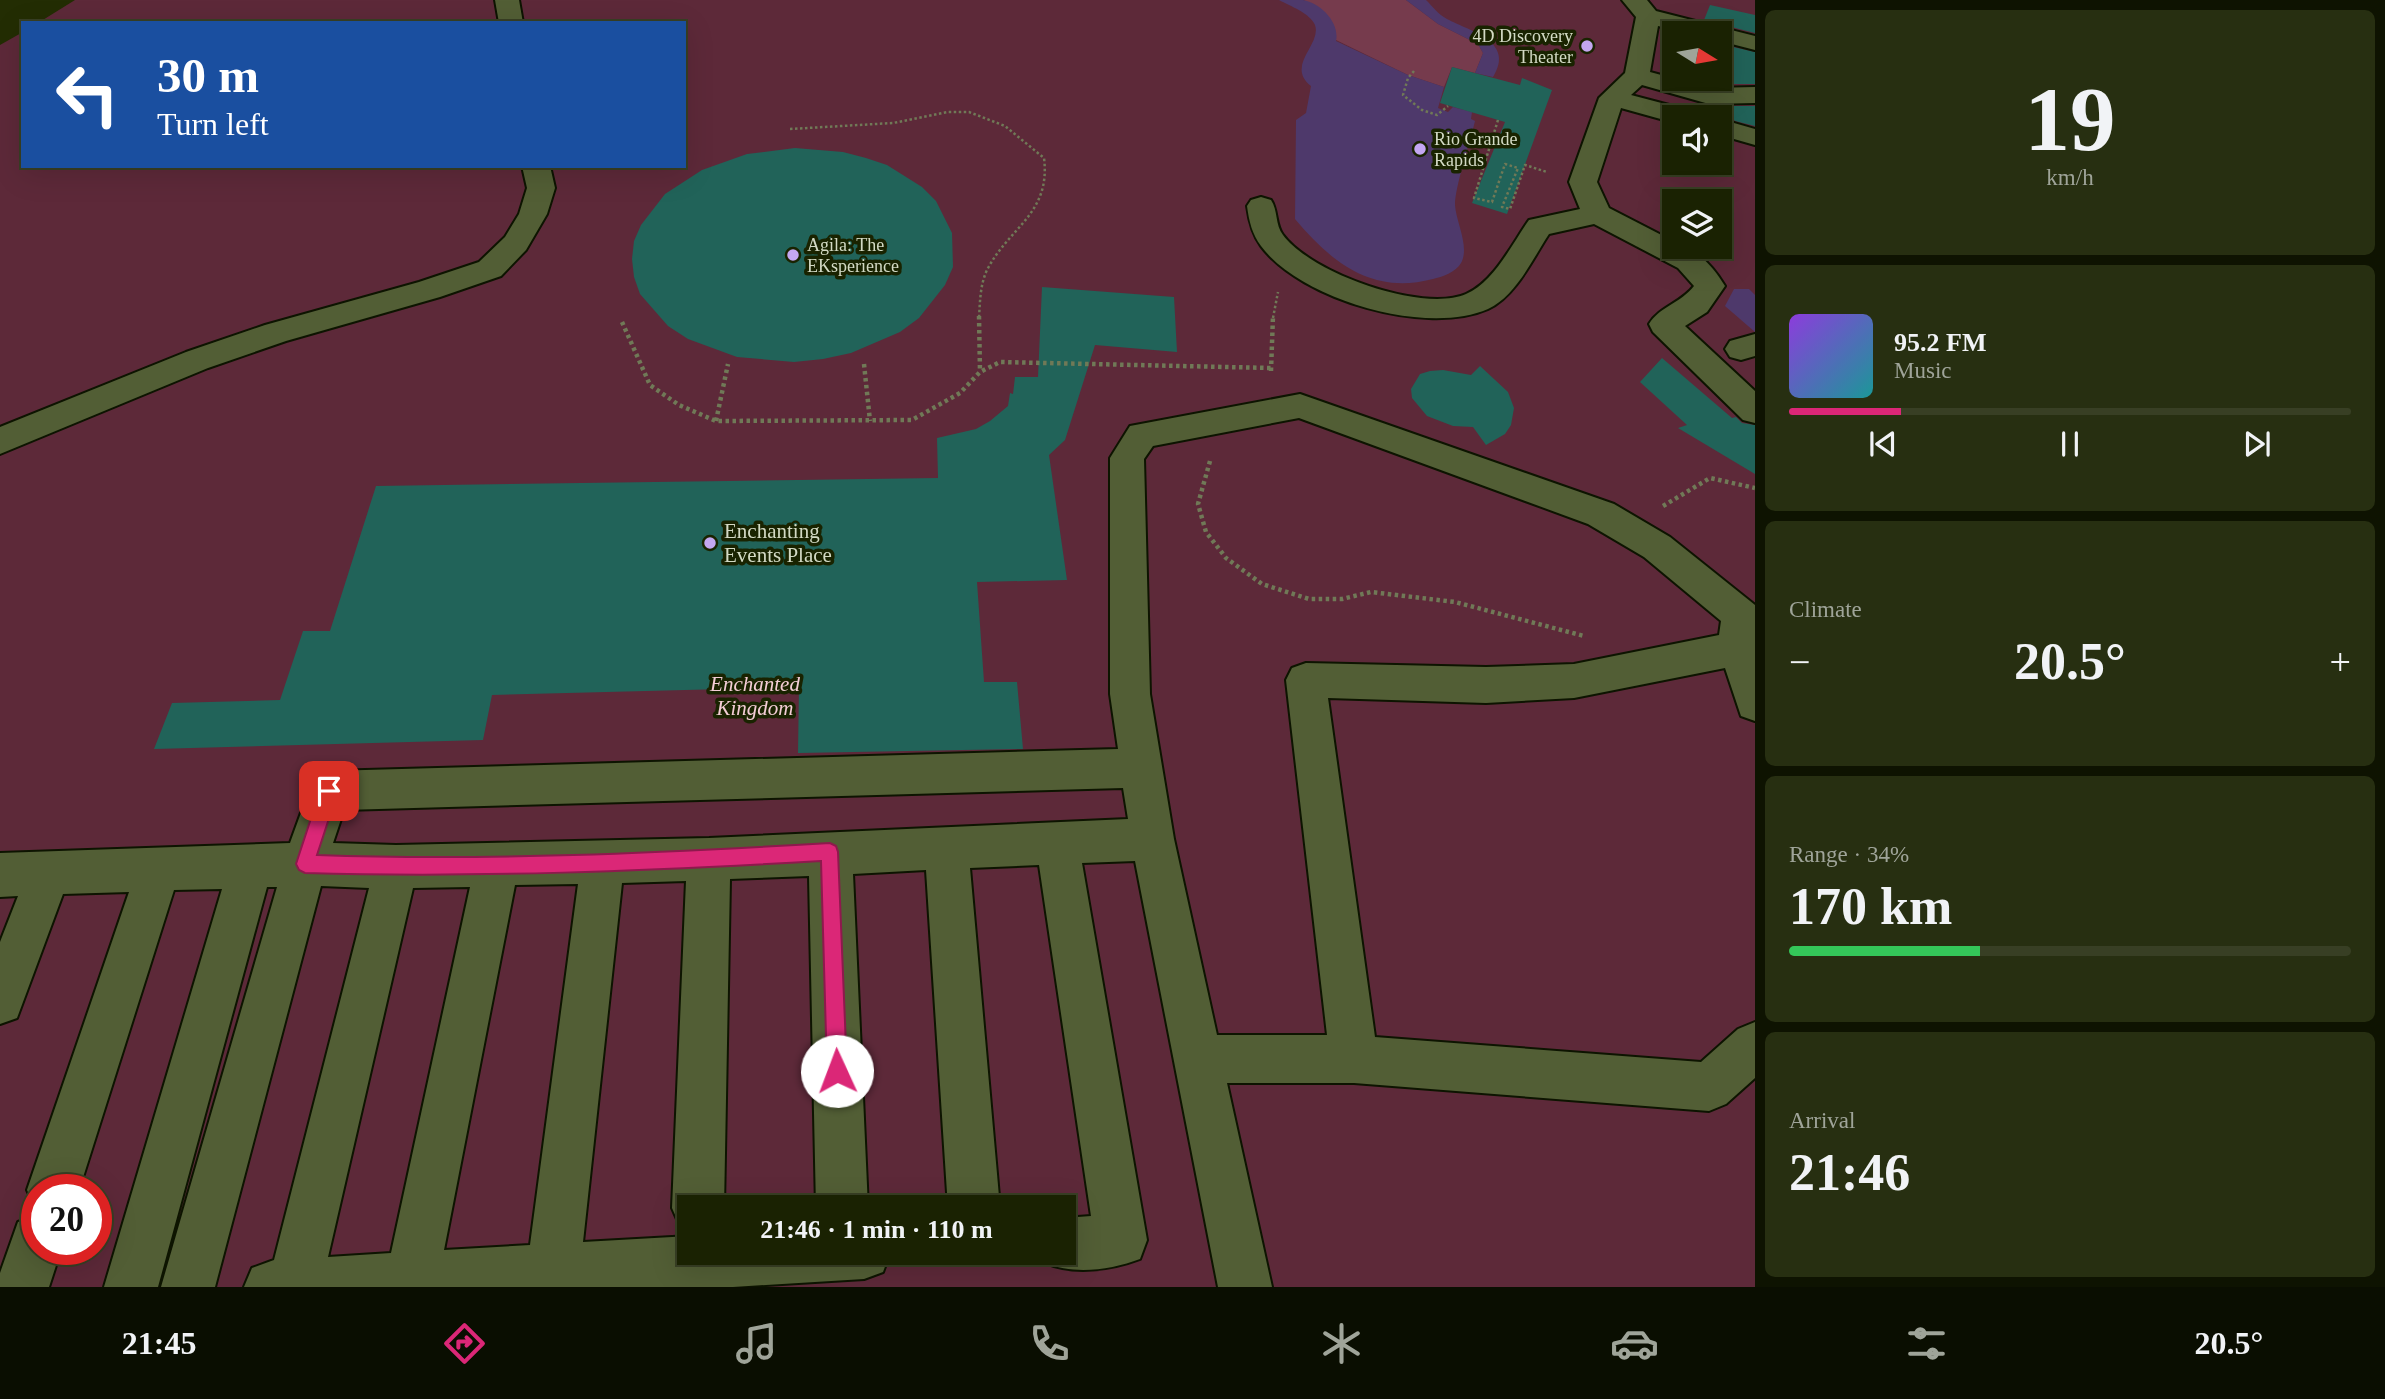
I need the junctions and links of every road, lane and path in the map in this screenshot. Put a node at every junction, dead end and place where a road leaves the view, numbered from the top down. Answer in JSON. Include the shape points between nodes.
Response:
{"nodes":[{"id":1,"x":508,"y":0,"type":"edge"},
{"id":2,"x":1641,"y":8,"type":"edge"},
{"id":3,"x":511,"y":21,"type":"edge"},
{"id":4,"x":1680,"y":21,"type":"edge"},
{"id":5,"x":1732,"y":37,"type":"edge"},
{"id":6,"x":1755,"y":43,"type":"edge"},
{"id":7,"x":1414,"y":71,"type":"dead end"},
{"id":8,"x":1637,"y":76,"type":"junction"},
{"id":9,"x":1755,"y":94,"type":"edge"},
{"id":10,"x":1612,"y":98,"type":"junction"},
{"id":11,"x":1448,"y":106,"type":"dead end"},
{"id":12,"x":1662,"y":111,"type":"edge"},
{"id":13,"x":1498,"y":120,"type":"dead end"},
{"id":14,"x":790,"y":129,"type":"dead end"},
{"id":15,"x":1732,"y":130,"type":"edge"},
{"id":16,"x":1755,"y":136,"type":"edge"},
{"id":17,"x":1525,"y":166,"type":"dead end"},
{"id":18,"x":536,"y":168,"type":"edge"},
{"id":19,"x":1261,"y":206,"type":"dead end"},
{"id":20,"x":1597,"y":214,"type":"junction"},
{"id":21,"x":1295,"y":263,"type":"junction"},
{"id":22,"x":622,"y":322,"type":"dead end"},
{"id":23,"x":728,"y":364,"type":"dead end"},
{"id":24,"x":864,"y":364,"type":"dead end"},
{"id":25,"x":1271,"y":368,"type":"junction"},
{"id":26,"x":980,"y":372,"type":"junction"},
{"id":27,"x":1269,"y":410,"type":"junction"},
{"id":28,"x":1755,"y":411,"type":"edge"},
{"id":29,"x":716,"y":421,"type":"junction"},
{"id":30,"x":870,"y":421,"type":"junction"},
{"id":31,"x":0,"y":441,"type":"edge"},
{"id":32,"x":1218,"y":455,"type":"dead end"},
{"id":33,"x":1755,"y":488,"type":"edge"},
{"id":34,"x":1625,"y":526,"type":"junction"},
{"id":35,"x":1744,"y":629,"type":"edge"},
{"id":36,"x":1592,"y":638,"type":"dead end"},
{"id":37,"x":1755,"y":703,"type":"edge"},
{"id":38,"x":1142,"y":768,"type":"junction"},
{"id":39,"x":1152,"y":839,"type":"junction"},
{"id":40,"x":1057,"y":843,"type":"junction"},
{"id":41,"x":946,"y":847,"type":"junction"},
{"id":42,"x":830,"y":852,"type":"junction"},
{"id":43,"x":709,"y":859,"type":"junction"},
{"id":44,"x":603,"y":860,"type":"junction"},
{"id":45,"x":498,"y":863,"type":"junction"},
{"id":46,"x":305,"y":864,"type":"junction"},
{"id":47,"x":251,"y":866,"type":"junction"},
{"id":48,"x":396,"y":867,"type":"junction"},
{"id":49,"x":158,"y":870,"type":"junction"},
{"id":50,"x":49,"y":873,"type":"junction"},
{"id":51,"x":0,"y":875,"type":"edge"},
{"id":52,"x":0,"y":1001,"type":"edge"},
{"id":53,"x":1755,"y":1046,"type":"edge"},
{"id":54,"x":1199,"y":1059,"type":"junction"},
{"id":55,"x":1353,"y":1059,"type":"junction"},
{"id":56,"x":58,"y":1174,"type":"edge"},
{"id":57,"x":698,"y":1195,"type":"edge"},
{"id":58,"x":842,"y":1195,"type":"edge"},
{"id":59,"x":974,"y":1195,"type":"edge"},
{"id":60,"x":1076,"y":1243,"type":"edge"},
{"id":61,"x":677,"y":1259,"type":"edge"},
{"id":62,"x":29,"y":1265,"type":"edge"},
{"id":63,"x":554,"y":1269,"type":"junction"},
{"id":64,"x":412,"y":1278,"type":"junction"},
{"id":65,"x":283,"y":1286,"type":"edge"},
{"id":66,"x":22,"y":1287,"type":"edge"},
{"id":67,"x":131,"y":1287,"type":"edge"},
{"id":68,"x":188,"y":1287,"type":"edge"},
{"id":69,"x":1245,"y":1287,"type":"edge"}],
"edges":[{"from":1,"to":3,"type":"street"},
{"from":2,"to":4,"type":"street"},
{"from":2,"to":8,"type":"street"},
{"from":5,"to":6,"type":"street"},
{"from":7,"to":11,"type":"path","via":[[1403,94],[1422,110],[1437,115]]},
{"from":8,"to":9,"type":"street","via":[[1709,96]]},
{"from":8,"to":10,"type":"street"},
{"from":10,"to":12,"type":"street"},
{"from":10,"to":20,"type":"street","via":[[1583,183]]},
{"from":13,"to":17,"type":"path","via":[[1474,198],[1492,202],[1505,164],[1518,168],[1502,207],[1510,209]]},
{"from":14,"to":26,"type":"path","via":[[894,123],[957,111],[1000,122],[1044,158],[1046,183],[1038,204],[995,258],[982,284]]},
{"from":15,"to":16,"type":"street"},
{"from":18,"to":31,"type":"street","via":[[541,188],[533,214],[516,243],[489,268],[197,360]]},
{"from":19,"to":21,"type":"street","via":[[1272,241]]},
{"from":20,"to":21,"type":"street","via":[[1539,227],[1495,287],[1478,301],[1438,310],[1347,290]]},
{"from":20,"to":28,"type":"street","via":[[1688,261],[1710,286],[1696,305],[1664,324]]},
{"from":21,"to":25,"type":"path","via":[[1280,279]]},
{"from":22,"to":29,"type":"path","via":[[650,385],[679,405]]},
{"from":23,"to":29,"type":"path"},
{"from":24,"to":30,"type":"path"},
{"from":25,"to":26,"type":"path","via":[[1032,361],[1000,362]]},
{"from":25,"to":27,"type":"path"},
{"from":26,"to":30,"type":"path","via":[[960,393],[912,420]]},
{"from":27,"to":34,"type":"street","via":[[1300,406]]},
{"from":27,"to":38,"type":"street","via":[[1142,436],[1128,458],[1130,694]]},
{"from":29,"to":30,"type":"path"},
{"from":32,"to":36,"type":"path","via":[[1210,461],[1198,504],[1206,532],[1226,558],[1262,584],[1309,599],[1342,599],[1371,592],[1455,602]]},
{"from":33,"to":34,"type":"path","via":[[1710,478]]},
{"from":34,"to":35,"type":"street","via":[[1657,547]]},
{"from":35,"to":37,"type":"street"},
{"from":35,"to":55,"type":"street","via":[[1574,681],[1486,685],[1306,680]]},
{"from":38,"to":39,"type":"street"},
{"from":38,"to":46,"type":"street","via":[[329,791]]},
{"from":39,"to":40,"type":"street"},
{"from":39,"to":54,"type":"street"},
{"from":40,"to":41,"type":"street"},
{"from":40,"to":60,"type":"street","via":[[1121,1240]]},
{"from":41,"to":42,"type":"street"},
{"from":41,"to":59,"type":"street"},
{"from":42,"to":43,"type":"street"},
{"from":42,"to":58,"type":"street"},
{"from":43,"to":44,"type":"street"},
{"from":43,"to":57,"type":"street"},
{"from":44,"to":45,"type":"street"},
{"from":44,"to":63,"type":"street"},
{"from":45,"to":48,"type":"street"},
{"from":45,"to":64,"type":"street"},
{"from":46,"to":47,"type":"street"},
{"from":46,"to":48,"type":"street"},
{"from":46,"to":68,"type":"street"},
{"from":47,"to":49,"type":"street"},
{"from":47,"to":67,"type":"street"},
{"from":48,"to":65,"type":"street"},
{"from":49,"to":50,"type":"street"},
{"from":49,"to":56,"type":"street"},
{"from":50,"to":51,"type":"street"},
{"from":50,"to":52,"type":"street"},
{"from":53,"to":55,"type":"street","via":[[1709,1087]]},
{"from":54,"to":55,"type":"street"},
{"from":54,"to":69,"type":"street"},
{"from":61,"to":63,"type":"street"},
{"from":62,"to":66,"type":"street"},
{"from":63,"to":64,"type":"street"},
{"from":64,"to":65,"type":"street"}]}
